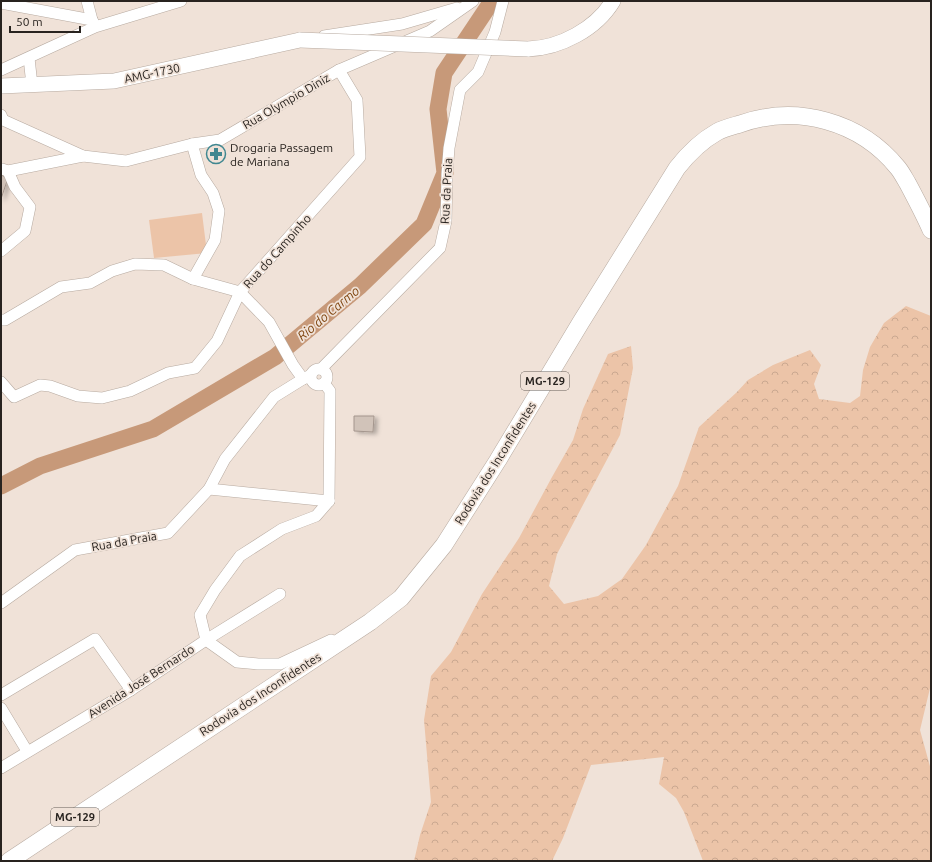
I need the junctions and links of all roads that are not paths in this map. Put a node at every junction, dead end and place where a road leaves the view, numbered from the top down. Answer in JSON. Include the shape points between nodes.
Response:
{"nodes":[{"id":1,"x":87,"y":1,"type":"edge"},
{"id":2,"x":181,"y":1,"type":"edge"},
{"id":3,"x":503,"y":1,"type":"edge"},
{"id":4,"x":613,"y":1,"type":"edge"},
{"id":5,"x":1,"y":3,"type":"edge"},
{"id":6,"x":470,"y":3,"type":"edge"},
{"id":7,"x":94,"y":24,"type":"junction"},
{"id":8,"x":300,"y":40,"type":"junction"},
{"id":9,"x":29,"y":58,"type":"junction"},
{"id":10,"x":1,"y":70,"type":"edge"},
{"id":11,"x":339,"y":70,"type":"junction"},
{"id":12,"x":32,"y":84,"type":"junction"},
{"id":13,"x":1,"y":86,"type":"edge"},
{"id":14,"x":2,"y":120,"type":"edge"},
{"id":15,"x":192,"y":144,"type":"junction"},
{"id":16,"x":83,"y":156,"type":"junction"},
{"id":17,"x":4,"y":170,"type":"edge"},
{"id":18,"x":931,"y":230,"type":"edge"},
{"id":19,"x":1,"y":251,"type":"edge"},
{"id":20,"x":193,"y":279,"type":"junction"},
{"id":21,"x":240,"y":292,"type":"junction"},
{"id":22,"x":1,"y":320,"type":"edge"},
{"id":23,"x":321,"y":369,"type":"junction"},
{"id":24,"x":307,"y":377,"type":"junction"},
{"id":25,"x":1,"y":382,"type":"edge"},
{"id":26,"x":324,"y":383,"type":"junction"},
{"id":27,"x":209,"y":489,"type":"junction"},
{"id":28,"x":329,"y":501,"type":"junction"},
{"id":29,"x":280,"y":594,"type":"dead end"},
{"id":30,"x":1,"y":603,"type":"edge"},
{"id":31,"x":370,"y":622,"type":"junction"},
{"id":32,"x":206,"y":640,"type":"junction"},
{"id":33,"x":131,"y":690,"type":"junction"},
{"id":34,"x":1,"y":695,"type":"edge"},
{"id":35,"x":1,"y":708,"type":"edge"},
{"id":36,"x":27,"y":751,"type":"junction"},
{"id":37,"x":1,"y":768,"type":"edge"},
{"id":38,"x":9,"y":861,"type":"edge"}],
"edges":[{"from":1,"to":7,"type":"street"},
{"from":2,"to":7,"type":"street"},
{"from":3,"to":23,"type":"street","name":"Rua da Praia","via":[[496,32],[478,72],[460,90],[448,148],[446,221],[440,248]]},
{"from":4,"to":8,"type":"main road","name":"AMG-1730","bridge":true,"via":[[582,31],[540,49]]},
{"from":5,"to":7,"type":"street"},
{"from":6,"to":8,"type":"street","via":[[402,24]]},
{"from":6,"to":11,"type":"street","name":"Rua Olympio Diniz","via":[[430,31]]},
{"from":7,"to":9,"type":"street"},
{"from":8,"to":12,"type":"main road","name":"AMG-1730","via":[[114,81]]},
{"from":9,"to":10,"type":"street"},
{"from":9,"to":12,"type":"street"},
{"from":11,"to":15,"type":"street","name":"Rua Olympio Diniz","via":[[220,140]]},
{"from":11,"to":21,"type":"street","name":"Rua do Campinho","via":[[357,100],[360,157]]},
{"from":12,"to":13,"type":"main road","name":"AMG-1730"},
{"from":14,"to":16,"type":"street","name":"Rua Olympio Diniz"},
{"from":15,"to":16,"type":"street","name":"Rua Olympio Diniz","via":[[126,161]]},
{"from":15,"to":20,"type":"street","via":[[201,175],[213,193],[219,211],[215,240]]},
{"from":16,"to":17,"type":"street"},
{"from":17,"to":19,"type":"street","via":[[30,207],[25,231]]},
{"from":18,"to":31,"type":"main road","name":"Rodovia dos Inconfidentes","number":"MG-129","via":[[922,208],[899,169],[876,146],[852,129],[799,115],[774,115],[718,131],[687,155],[677,168],[444,545],[401,598]]},
{"from":20,"to":21,"type":"street","name":"Rua do Campinho"},
{"from":20,"to":22,"type":"street","name":"Rua do Campinho","via":[[164,265],[135,264],[90,283],[61,287],[6,320]]},
{"from":21,"to":24,"type":"street","via":[[269,322],[293,365]]},
{"from":21,"to":25,"type":"street","via":[[217,341],[195,368],[168,373],[130,391],[102,398],[78,396],[40,385],[14,397]]},
{"from":23,"to":24,"type":"street","via":[[316,369]]},
{"from":23,"to":26,"type":"street","via":[[326,371],[328,376]]},
{"from":24,"to":26,"type":"street","via":[[319,385]]},
{"from":24,"to":27,"type":"street","name":"Rua da Praia","via":[[274,397],[225,459]]},
{"from":26,"to":28,"type":"street","via":[[330,391]]},
{"from":27,"to":28,"type":"street"},
{"from":27,"to":30,"type":"street","name":"Rua da Praia","via":[[168,533],[74,550]]},
{"from":28,"to":32,"type":"street","via":[[316,516],[282,529],[240,556],[200,615]]},
{"from":29,"to":32,"type":"street","name":"Avenida José Bernardo"},
{"from":31,"to":32,"type":"street","via":[[280,664],[237,662]]},
{"from":31,"to":38,"type":"main road","name":"Rodovia dos Inconfidentes","number":"MG-129"},
{"from":32,"to":33,"type":"street","name":"Avenida José Bernardo"},
{"from":33,"to":34,"type":"street","via":[[95,639]]},
{"from":33,"to":36,"type":"street","name":"Avenida José Bernardo"},
{"from":35,"to":36,"type":"street"},
{"from":36,"to":37,"type":"street","name":"Avenida José Bernardo"}]}
